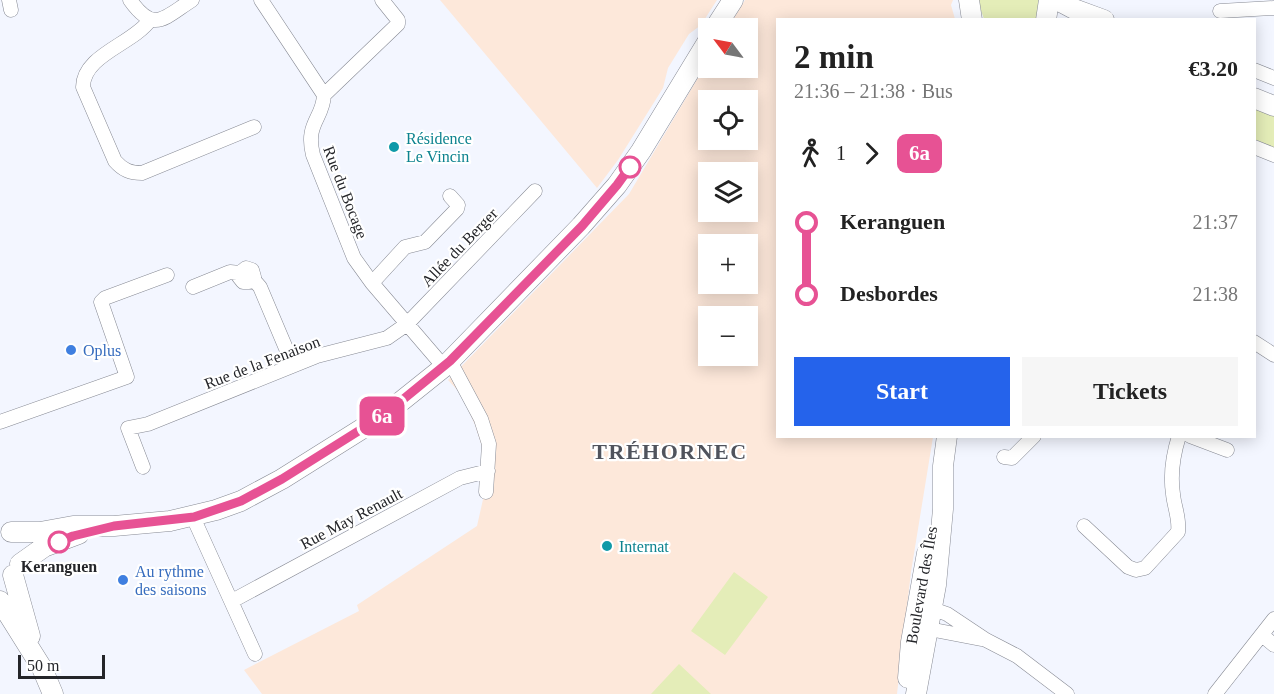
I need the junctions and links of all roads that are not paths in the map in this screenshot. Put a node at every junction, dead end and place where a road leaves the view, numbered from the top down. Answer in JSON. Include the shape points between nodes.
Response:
{"nodes":[{"id":1,"x":130,"y":0,"type":"edge"},
{"id":2,"x":192,"y":0,"type":"edge"},
{"id":3,"x":261,"y":0,"type":"edge"},
{"id":4,"x":382,"y":0,"type":"edge"},
{"id":5,"x":969,"y":0,"type":"edge"},
{"id":6,"x":1049,"y":0,"type":"edge"},
{"id":7,"x":1057,"y":0,"type":"edge"},
{"id":8,"x":732,"y":1,"type":"edge"},
{"id":9,"x":1274,"y":8,"type":"edge"},
{"id":10,"x":1220,"y":10,"type":"edge"},
{"id":11,"x":721,"y":18,"type":"edge"},
{"id":12,"x":972,"y":18,"type":"edge"},
{"id":13,"x":1046,"y":18,"type":"edge"},
{"id":14,"x":1099,"y":18,"type":"edge"},
{"id":15,"x":150,"y":20,"type":"junction"},
{"id":16,"x":698,"y":57,"type":"edge"},
{"id":17,"x":1256,"y":71,"type":"edge"},
{"id":18,"x":1274,"y":78,"type":"edge"},
{"id":19,"x":1256,"y":90,"type":"edge"},
{"id":20,"x":324,"y":95,"type":"junction"},
{"id":21,"x":1274,"y":96,"type":"edge"},
{"id":22,"x":1256,"y":99,"type":"edge"},
{"id":23,"x":1274,"y":106,"type":"edge"},
{"id":24,"x":254,"y":127,"type":"dead end"},
{"id":25,"x":1256,"y":148,"type":"edge"},
{"id":26,"x":1274,"y":155,"type":"edge"},
{"id":27,"x":535,"y":192,"type":"dead end"},
{"id":28,"x":450,"y":196,"type":"dead end"},
{"id":29,"x":167,"y":275,"type":"dead end"},
{"id":30,"x":372,"y":283,"type":"junction"},
{"id":31,"x":193,"y":287,"type":"dead end"},
{"id":32,"x":407,"y":324,"type":"junction"},
{"id":33,"x":1256,"y":343,"type":"edge"},
{"id":34,"x":1274,"y":355,"type":"edge"},
{"id":35,"x":447,"y":364,"type":"junction"},
{"id":36,"x":293,"y":365,"type":"junction"},
{"id":37,"x":0,"y":422,"type":"edge"},
{"id":38,"x":948,"y":438,"type":"edge"},
{"id":39,"x":1032,"y":438,"type":"edge"},
{"id":40,"x":1179,"y":438,"type":"edge"},
{"id":41,"x":1195,"y":438,"type":"edge"},
{"id":42,"x":1227,"y":450,"type":"dead end"},
{"id":43,"x":1004,"y":457,"type":"dead end"},
{"id":44,"x":143,"y":467,"type":"dead end"},
{"id":45,"x":488,"y":471,"type":"junction"},
{"id":46,"x":486,"y":492,"type":"dead end"},
{"id":47,"x":194,"y":517,"type":"junction"},
{"id":48,"x":114,"y":526,"type":"junction"},
{"id":49,"x":1084,"y":526,"type":"dead end"},
{"id":50,"x":3,"y":528,"type":"edge"},
{"id":51,"x":11,"y":574,"type":"edge"},
{"id":52,"x":0,"y":601,"type":"edge"},
{"id":53,"x":232,"y":601,"type":"junction"},
{"id":54,"x":923,"y":615,"type":"junction"},
{"id":55,"x":1274,"y":619,"type":"edge"},
{"id":56,"x":1262,"y":635,"type":"junction"},
{"id":57,"x":986,"y":640,"type":"junction"},
{"id":58,"x":1274,"y":645,"type":"edge"},
{"id":59,"x":255,"y":654,"type":"dead end"},
{"id":60,"x":35,"y":656,"type":"junction"},
{"id":61,"x":52,"y":694,"type":"edge"},
{"id":62,"x":906,"y":694,"type":"edge"},
{"id":63,"x":916,"y":694,"type":"edge"},
{"id":64,"x":1067,"y":694,"type":"edge"},
{"id":65,"x":1215,"y":694,"type":"edge"}],
"edges":[{"from":1,"to":15,"type":"street"},
{"from":2,"to":15,"type":"street","via":[[165,18]]},
{"from":3,"to":20,"type":"street"},
{"from":4,"to":20,"type":"street","name":"Rue du Bocage","via":[[398,20],[396,27]]},
{"from":5,"to":12,"type":"street"},
{"from":6,"to":13,"type":"street"},
{"from":7,"to":14,"type":"street"},
{"from":8,"to":11,"type":"street"},
{"from":9,"to":10,"type":"street"},
{"from":15,"to":24,"type":"street","via":[[144,29],[92,64],[83,79],[83,87],[121,168],[142,173]]},
{"from":16,"to":35,"type":"street","via":[[617,185]]},
{"from":17,"to":18,"type":"street"},
{"from":19,"to":21,"type":"street"},
{"from":20,"to":30,"type":"street","name":"Rue du Bocage","via":[[310,132],[312,155],[348,246]]},
{"from":22,"to":23,"type":"street"},
{"from":25,"to":26,"type":"street"},
{"from":27,"to":32,"type":"street","name":"Allée du Berger"},
{"from":28,"to":30,"type":"street","via":[[457,209],[425,242],[405,247]]},
{"from":29,"to":37,"type":"street","via":[[101,302],[127,377]]},
{"from":30,"to":32,"type":"street","name":"Rue du Bocage"},
{"from":31,"to":36,"type":"street","via":[[230,272],[240,273],[243,282],[253,279]]},
{"from":32,"to":35,"type":"street","name":"Rue du Bocage"},
{"from":32,"to":36,"type":"street","name":"Rue de la Fenaison","via":[[387,338]]},
{"from":33,"to":34,"type":"street"},
{"from":35,"to":45,"type":"street","name":"Rue du Bocage","via":[[481,419],[489,444]]},
{"from":35,"to":47,"type":"street","via":[[384,415],[282,479],[241,501]]},
{"from":36,"to":44,"type":"street","name":"Rue de la Fenaison","via":[[158,420],[126,424]]},
{"from":38,"to":54,"type":"street","name":"Boulevard des Îles","via":[[933,516]]},
{"from":39,"to":43,"type":"street","via":[[1012,458]]},
{"from":40,"to":49,"type":"street","via":[[1172,471],[1178,532],[1145,568],[1128,567]]},
{"from":41,"to":42,"type":"street"},
{"from":45,"to":46,"type":"street","name":"Rue du Bocage"},
{"from":45,"to":53,"type":"street","name":"Rue May Renault","via":[[460,478]]},
{"from":47,"to":48,"type":"street"},
{"from":47,"to":53,"type":"street"},
{"from":48,"to":50,"type":"street","via":[[73,526],[40,532]]},
{"from":48,"to":51,"type":"street","via":[[44,547]]},
{"from":50,"to":51,"type":"street","via":[[20,546]]},
{"from":51,"to":60,"type":"street"},
{"from":52,"to":60,"type":"street"},
{"from":53,"to":59,"type":"street"},
{"from":54,"to":57,"type":"street"},
{"from":54,"to":57,"type":"street","via":[[947,614]]},
{"from":54,"to":62,"type":"street","name":"Boulevard des Îles"},
{"from":54,"to":63,"type":"street","name":"Boulevard des Îles"},
{"from":55,"to":56,"type":"street"},
{"from":56,"to":58,"type":"street"},
{"from":56,"to":65,"type":"street"},
{"from":57,"to":64,"type":"street","via":[[1029,663]]},
{"from":60,"to":61,"type":"street"}]}
